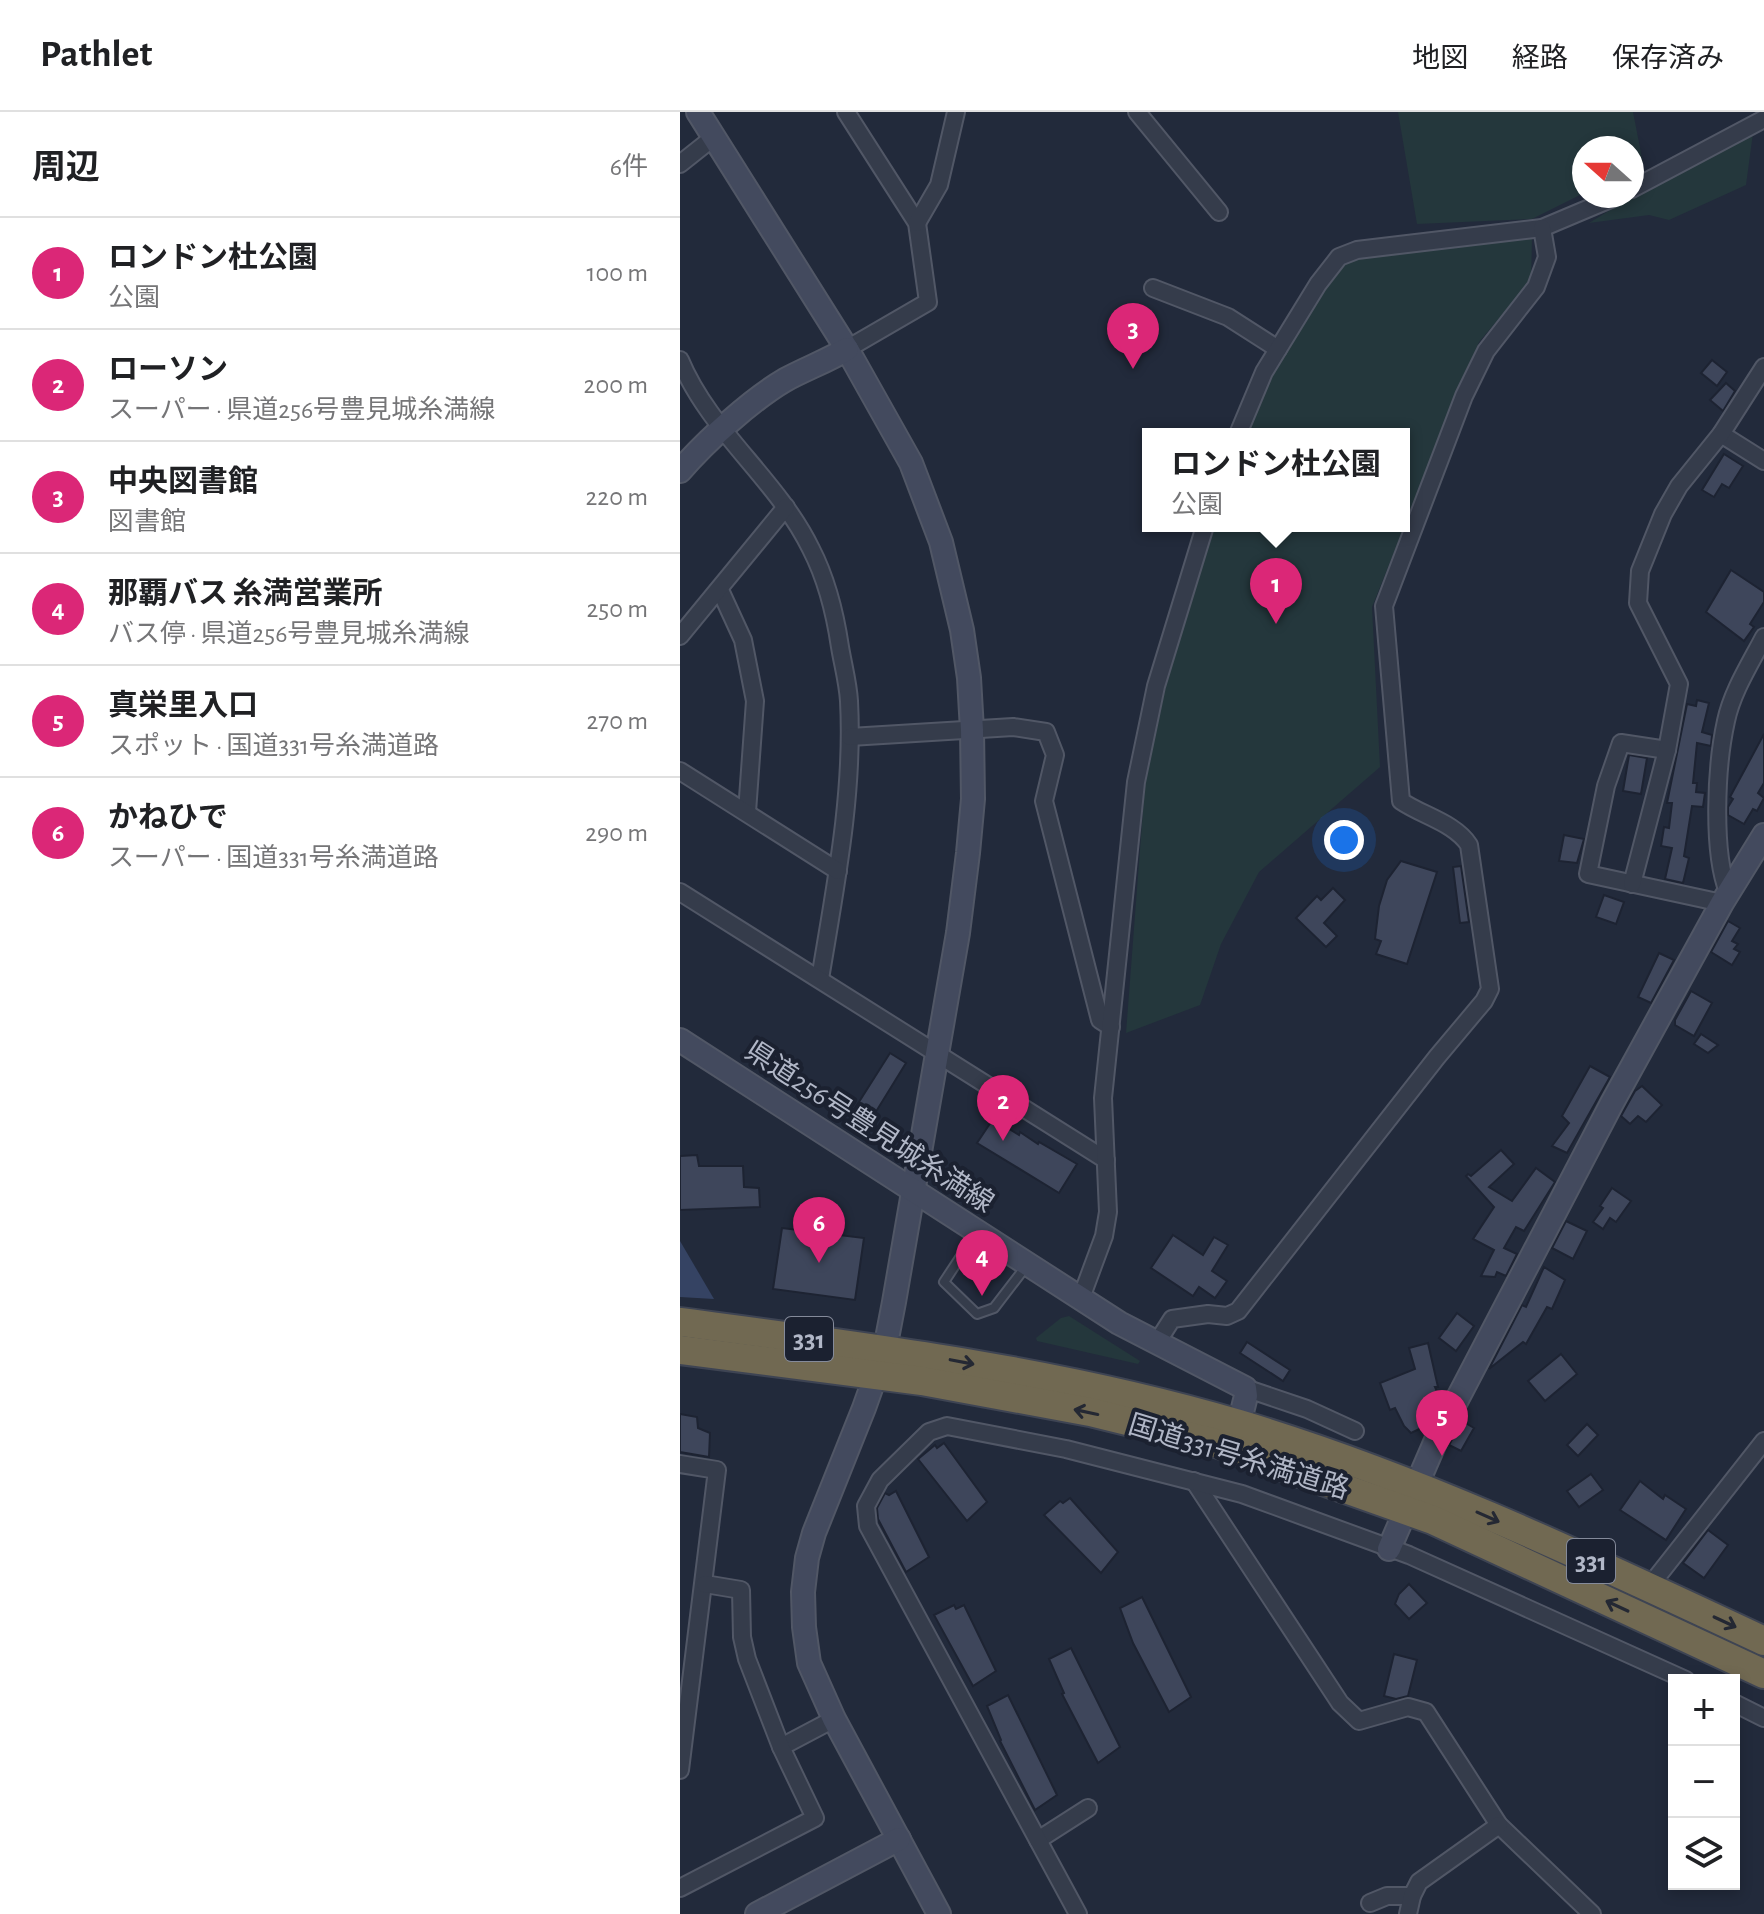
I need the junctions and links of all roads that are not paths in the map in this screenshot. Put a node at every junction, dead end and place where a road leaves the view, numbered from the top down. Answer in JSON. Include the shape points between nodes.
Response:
{"nodes":[{"id":1,"x":698,"y":112,"type":"edge"},
{"id":2,"x":846,"y":112,"type":"edge"},
{"id":3,"x":956,"y":112,"type":"edge"},
{"id":4,"x":1137,"y":112,"type":"edge"},
{"id":5,"x":1764,"y":119,"type":"edge"},
{"id":6,"x":714,"y":137,"type":"junction"},
{"id":7,"x":680,"y":164,"type":"edge"},
{"id":8,"x":1644,"y":183,"type":"edge"},
{"id":9,"x":1590,"y":208,"type":"edge"},
{"id":10,"x":1219,"y":212,"type":"dead end"},
{"id":11,"x":917,"y":223,"type":"junction"},
{"id":12,"x":1542,"y":228,"type":"junction"},
{"id":13,"x":1153,"y":288,"type":"dead end"},
{"id":14,"x":847,"y":349,"type":"junction"},
{"id":15,"x":1278,"y":349,"type":"junction"},
{"id":16,"x":680,"y":360,"type":"edge"},
{"id":17,"x":1764,"y":367,"type":"edge"},
{"id":18,"x":1241,"y":428,"type":"edge"},
{"id":19,"x":722,"y":429,"type":"junction"},
{"id":20,"x":1721,"y":434,"type":"junction"},
{"id":21,"x":1764,"y":461,"type":"edge"},
{"id":22,"x":680,"y":471,"type":"edge"},
{"id":23,"x":786,"y":507,"type":"junction"},
{"id":24,"x":1203,"y":532,"type":"edge"},
{"id":25,"x":720,"y":590,"type":"junction"},
{"id":26,"x":680,"y":636,"type":"edge"},
{"id":27,"x":1764,"y":637,"type":"edge"},
{"id":28,"x":972,"y":730,"type":"junction"},
{"id":29,"x":850,"y":737,"type":"junction"},
{"id":30,"x":1667,"y":750,"type":"junction"},
{"id":31,"x":680,"y":771,"type":"edge"},
{"id":32,"x":747,"y":812,"type":"junction"},
{"id":33,"x":1764,"y":835,"type":"edge"},
{"id":34,"x":838,"y":871,"type":"junction"},
{"id":35,"x":1632,"y":884,"type":"junction"},
{"id":36,"x":680,"y":892,"type":"edge"},
{"id":37,"x":1725,"y":898,"type":"junction"},
{"id":38,"x":820,"y":979,"type":"junction"},
{"id":39,"x":1111,"y":1027,"type":"junction"},
{"id":40,"x":680,"y":1040,"type":"edge"},
{"id":41,"x":936,"y":1055,"type":"junction"},
{"id":42,"x":1106,"y":1160,"type":"junction"},
{"id":43,"x":912,"y":1189,"type":"junction"},
{"id":44,"x":978,"y":1230,"type":"junction"},
{"id":45,"x":1028,"y":1264,"type":"junction"},
{"id":46,"x":1081,"y":1298,"type":"junction"},
{"id":47,"x":680,"y":1322,"type":"edge"},
{"id":48,"x":1156,"y":1344,"type":"junction"},
{"id":49,"x":680,"y":1350,"type":"edge"},
{"id":50,"x":881,"y":1361,"type":"junction"},
{"id":51,"x":1245,"y":1388,"type":"junction"},
{"id":52,"x":1239,"y":1424,"type":"junction"},
{"id":53,"x":1355,"y":1431,"type":"dead end"},
{"id":54,"x":1764,"y":1441,"type":"edge"},
{"id":55,"x":680,"y":1464,"type":"edge"},
{"id":56,"x":1194,"y":1481,"type":"junction"},
{"id":57,"x":1411,"y":1498,"type":"junction"},
{"id":58,"x":1389,"y":1549,"type":"junction"},
{"id":59,"x":705,"y":1584,"type":"junction"},
{"id":60,"x":1649,"y":1587,"type":"junction"},
{"id":61,"x":1764,"y":1641,"type":"edge"},
{"id":62,"x":1673,"y":1674,"type":"edge"},
{"id":63,"x":1764,"y":1674,"type":"edge"},
{"id":64,"x":1740,"y":1706,"type":"edge"},
{"id":65,"x":1764,"y":1718,"type":"edge"},
{"id":66,"x":834,"y":1719,"type":"junction"},
{"id":67,"x":781,"y":1747,"type":"junction"},
{"id":68,"x":681,"y":1752,"type":"edge"},
{"id":69,"x":680,"y":1770,"type":"edge"},
{"id":70,"x":1088,"y":1808,"type":"dead end"},
{"id":71,"x":1499,"y":1825,"type":"junction"},
{"id":72,"x":899,"y":1839,"type":"junction"},
{"id":73,"x":1038,"y":1840,"type":"junction"},
{"id":74,"x":680,"y":1888,"type":"edge"},
{"id":75,"x":1412,"y":1896,"type":"junction"},
{"id":76,"x":1370,"y":1903,"type":"dead end"},
{"id":77,"x":757,"y":1914,"type":"edge"},
{"id":78,"x":939,"y":1914,"type":"edge"},
{"id":79,"x":1078,"y":1914,"type":"edge"},
{"id":80,"x":1408,"y":1914,"type":"edge"},
{"id":81,"x":1592,"y":1914,"type":"edge"}],
"edges":[{"from":1,"to":6,"type":"street"},
{"from":2,"to":11,"type":"street"},
{"from":3,"to":11,"type":"street","via":[[939,185]]},
{"from":4,"to":10,"type":"street"},
{"from":5,"to":8,"type":"street"},
{"from":6,"to":7,"type":"street"},
{"from":6,"to":14,"type":"street"},
{"from":9,"to":12,"type":"street"},
{"from":11,"to":14,"type":"street","via":[[928,302]]},
{"from":12,"to":15,"type":"street","via":[[1357,250],[1339,257]]},
{"from":12,"to":48,"type":"street","via":[[1547,257],[1536,287],[1486,351],[1464,396],[1384,606],[1401,801],[1461,833],[1469,845],[1490,989],[1238,1311],[1172,1319]]},
{"from":13,"to":15,"type":"street","via":[[1228,317]]},
{"from":14,"to":19,"type":"street","via":[[784,381]]},
{"from":14,"to":28,"type":"street","via":[[911,463],[941,542],[962,630]]},
{"from":15,"to":18,"type":"street"},
{"from":16,"to":19,"type":"street","via":[[698,398]]},
{"from":17,"to":20,"type":"street"},
{"from":19,"to":22,"type":"street"},
{"from":19,"to":23,"type":"street"},
{"from":20,"to":21,"type":"street"},
{"from":20,"to":30,"type":"street","via":[[1663,514],[1637,588],[1638,603],[1679,684]]},
{"from":23,"to":25,"type":"street"},
{"from":23,"to":29,"type":"street","via":[[811,548],[833,603]]},
{"from":24,"to":39,"type":"street","via":[[1156,686],[1136,782]]},
{"from":25,"to":26,"type":"street"},
{"from":25,"to":32,"type":"street","via":[[743,640],[755,701]]},
{"from":27,"to":37,"type":"street","via":[[1726,719],[1718,847]]},
{"from":28,"to":29,"type":"street"},
{"from":28,"to":39,"type":"street","via":[[1013,727],[1046,732],[1055,755],[1044,801],[1100,1020]]},
{"from":28,"to":41,"type":"street","via":[[968,853]]},
{"from":29,"to":34,"type":"street"},
{"from":30,"to":35,"type":"street"},
{"from":30,"to":35,"type":"street","via":[[1621,743],[1606,786],[1588,874]]},
{"from":31,"to":32,"type":"street"},
{"from":32,"to":34,"type":"street"},
{"from":33,"to":37,"type":"street"},
{"from":34,"to":38,"type":"street"},
{"from":35,"to":37,"type":"street"},
{"from":36,"to":38,"type":"street"},
{"from":37,"to":57,"type":"street","via":[[1437,1438]]},
{"from":38,"to":41,"type":"street"},
{"from":39,"to":42,"type":"street","via":[[1103,1098]]},
{"from":40,"to":43,"type":"street","name":"県道256号豊見城糸満線"},
{"from":41,"to":42,"type":"street"},
{"from":41,"to":43,"type":"street"},
{"from":42,"to":46,"type":"street","via":[[1104,1236]]},
{"from":43,"to":44,"type":"street","name":"県道256号豊見城糸満線"},
{"from":43,"to":50,"type":"street"},
{"from":44,"to":45,"type":"street","name":"県道256号豊見城糸満線"},
{"from":44,"to":45,"type":"lane","via":[[944,1282],[977,1314],[994,1308]]},
{"from":45,"to":46,"type":"street","name":"県道256号豊見城糸満線"},
{"from":46,"to":48,"type":"street","name":"県道256号豊見城糸満線"},
{"from":47,"to":50,"type":"highway","name":"国道331号糸満道路","number":"331"},
{"from":48,"to":51,"type":"street","name":"県道256号豊見城糸満線"},
{"from":49,"to":50,"type":"highway","name":"国道331号糸満道路","number":"331","via":[[747,1358]]},
{"from":50,"to":52,"type":"highway","name":"国道331号糸満道路","number":"331","one_way":true,"via":[[1092,1387]]},
{"from":57,"to":50,"type":"highway","name":"国道331号糸満道路","number":"331","one_way":true,"via":[[1216,1443]]},
{"from":50,"to":66,"type":"street","via":[[807,1558],[803,1592],[809,1663]]},
{"from":51,"to":52,"type":"street"},
{"from":51,"to":53,"type":"street"},
{"from":52,"to":57,"type":"highway","name":"国道331号糸満道路","number":"331"},
{"from":54,"to":60,"type":"street"},
{"from":55,"to":59,"type":"street","via":[[717,1470]]},
{"from":56,"to":58,"type":"street"},
{"from":56,"to":71,"type":"street","via":[[1340,1703],[1359,1721],[1408,1707],[1426,1712]]},
{"from":56,"to":73,"type":"street","via":[[947,1426],[929,1432],[880,1480],[866,1506],[868,1526]]},
{"from":57,"to":58,"type":"street"},
{"from":57,"to":60,"type":"highway","name":"国道331号糸満道路","number":"331","one_way":true},
{"from":63,"to":57,"type":"highway","name":"国道331号糸満道路","number":"331","one_way":true},
{"from":58,"to":62,"type":"street"},
{"from":59,"to":67,"type":"street","via":[[741,1590],[747,1659]]},
{"from":59,"to":68,"type":"street"},
{"from":60,"to":61,"type":"highway","name":"国道331号糸満道路","number":"331","one_way":true},
{"from":64,"to":65,"type":"street"},
{"from":66,"to":67,"type":"street"},
{"from":66,"to":72,"type":"street"},
{"from":67,"to":74,"type":"street","via":[[815,1818]]},
{"from":68,"to":69,"type":"street"},
{"from":70,"to":73,"type":"street"},
{"from":71,"to":75,"type":"street","via":[[1419,1882]]},
{"from":71,"to":81,"type":"street"},
{"from":72,"to":77,"type":"street"},
{"from":72,"to":78,"type":"street"},
{"from":73,"to":79,"type":"street"},
{"from":75,"to":76,"type":"street","via":[[1387,1896]]},
{"from":75,"to":80,"type":"street"}]}
